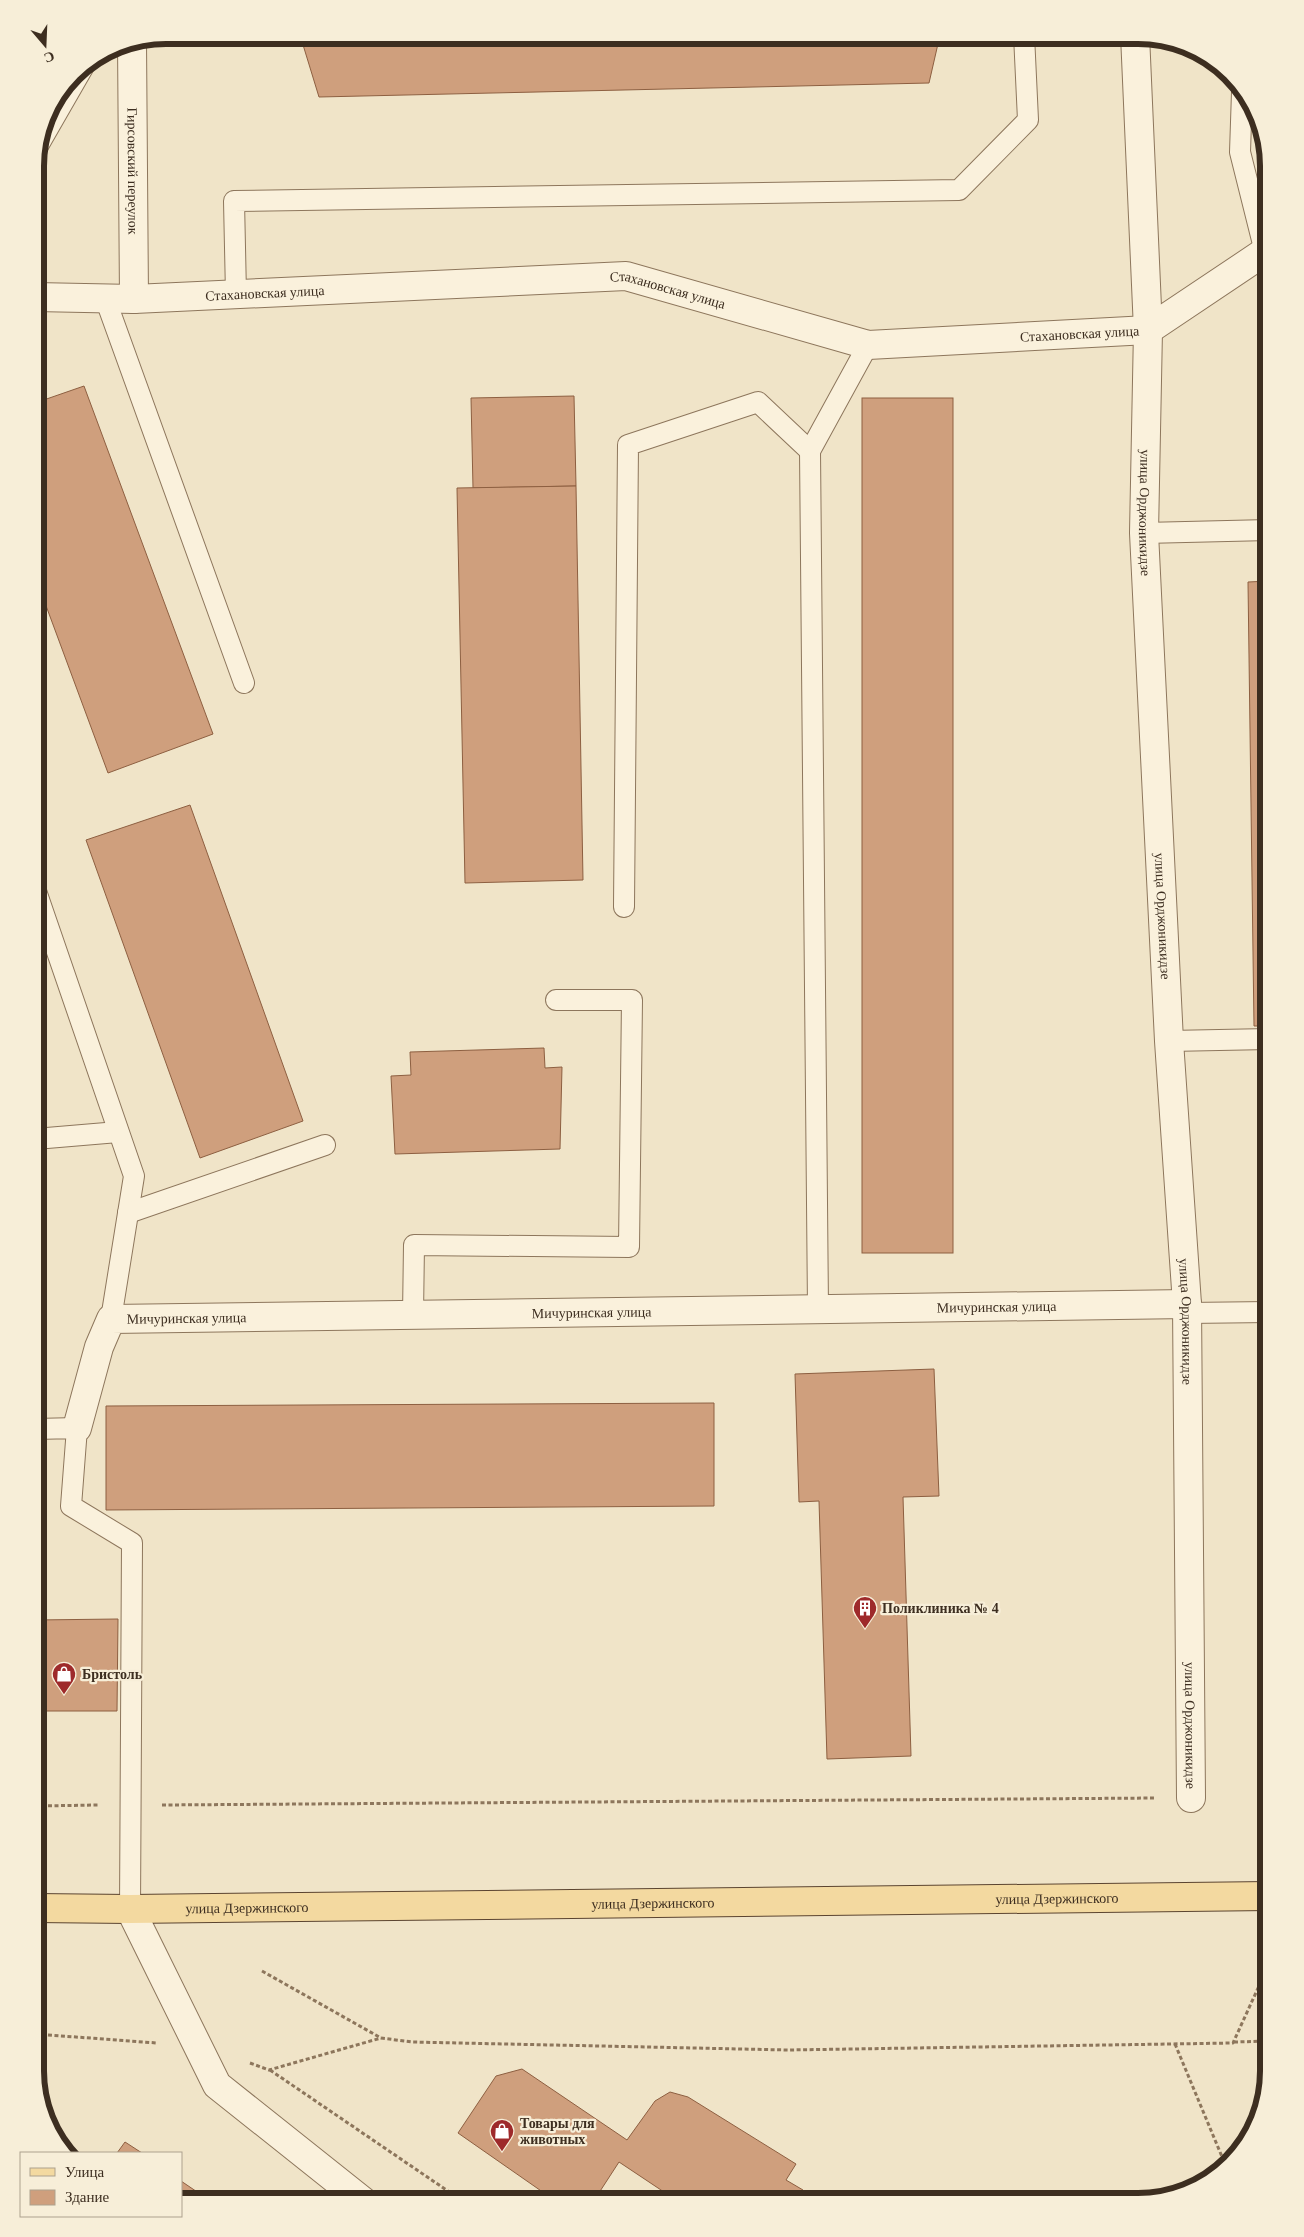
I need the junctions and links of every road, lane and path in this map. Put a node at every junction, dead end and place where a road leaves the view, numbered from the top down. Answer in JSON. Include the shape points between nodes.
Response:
{"nodes":[{"id":1,"x":1024,"y":44,"type":"edge"},
{"id":2,"x":1135,"y":44,"type":"edge"},
{"id":3,"x":132,"y":48,"type":"edge"},
{"id":4,"x":71,"y":89,"type":"edge"},
{"id":5,"x":1242,"y":101,"type":"edge"},
{"id":6,"x":52,"y":121,"type":"edge"},
{"id":7,"x":1260,"y":225,"type":"edge"},
{"id":8,"x":1260,"y":256,"type":"edge"},
{"id":9,"x":236,"y":294,"type":"junction"},
{"id":10,"x":44,"y":297,"type":"edge"},
{"id":11,"x":105,"y":298,"type":"junction"},
{"id":12,"x":134,"y":299,"type":"junction"},
{"id":13,"x":1148,"y":330,"type":"junction"},
{"id":14,"x":868,"y":345,"type":"junction"},
{"id":15,"x":810,"y":451,"type":"junction"},
{"id":16,"x":1260,"y":530,"type":"edge"},
{"id":17,"x":1144,"y":533,"type":"junction"},
{"id":18,"x":244,"y":683,"type":"dead end"},
{"id":19,"x":624,"y":907,"type":"dead end"},
{"id":20,"x":44,"y":914,"type":"edge"},
{"id":21,"x":556,"y":1000,"type":"dead end"},
{"id":22,"x":1260,"y":1039,"type":"edge"},
{"id":23,"x":1169,"y":1041,"type":"junction"},
{"id":24,"x":118,"y":1132,"type":"junction"},
{"id":25,"x":44,"y":1138,"type":"edge"},
{"id":26,"x":325,"y":1145,"type":"dead end"},
{"id":27,"x":128,"y":1213,"type":"junction"},
{"id":28,"x":818,"y":1309,"type":"junction"},
{"id":29,"x":1187,"y":1309,"type":"junction"},
{"id":30,"x":1260,"y":1312,"type":"edge"},
{"id":31,"x":413,"y":1314,"type":"junction"},
{"id":32,"x":111,"y":1319,"type":"junction"},
{"id":33,"x":44,"y":1428,"type":"edge"},
{"id":34,"x":78,"y":1428,"type":"junction"},
{"id":35,"x":1191,"y":1798,"type":"joint"},
{"id":36,"x":131,"y":1805,"type":"junction"},
{"id":37,"x":44,"y":1806,"type":"edge"},
{"id":38,"x":1260,"y":1896,"type":"edge"},
{"id":39,"x":44,"y":1908,"type":"edge"},
{"id":40,"x":130,"y":1909,"type":"junction"},
{"id":41,"x":262,"y":1972,"type":"dead end"},
{"id":42,"x":1260,"y":1984,"type":"edge"},
{"id":43,"x":1260,"y":2041,"type":"edge"},
{"id":44,"x":1234,"y":2042,"type":"junction"},
{"id":45,"x":1175,"y":2044,"type":"junction"},
{"id":46,"x":269,"y":2070,"type":"dead end"},
{"id":47,"x":1223,"y":2160,"type":"edge"},
{"id":48,"x":353,"y":2193,"type":"edge"},
{"id":49,"x":451,"y":2193,"type":"edge"}],
"edges":[{"from":1,"to":9,"type":"lane","via":[[1028,120],[960,190],[234,201]]},
{"from":2,"to":13,"type":"street","name":"улица Орджоникидзе"},
{"from":3,"to":12,"type":"street","name":"Гирсовский переулок"},
{"from":4,"to":6,"type":"lane"},
{"from":5,"to":7,"type":"lane","via":[[1240,152]]},
{"from":8,"to":13,"type":"street","name":"Стахановская улица"},
{"from":9,"to":12,"type":"street","name":"Стахановская улица"},
{"from":9,"to":14,"type":"street","name":"Стахановская улица","via":[[626,276]]},
{"from":10,"to":11,"type":"street","name":"Стахановская улица"},
{"from":11,"to":12,"type":"street","name":"Стахановская улица"},
{"from":11,"to":18,"type":"lane"},
{"from":13,"to":14,"type":"street","name":"Стахановская улица"},
{"from":13,"to":17,"type":"street","name":"улица Орджоникидзе"},
{"from":14,"to":15,"type":"lane"},
{"from":15,"to":19,"type":"lane","via":[[758,402],[628,444]]},
{"from":15,"to":28,"type":"lane"},
{"from":16,"to":17,"type":"lane"},
{"from":17,"to":23,"type":"street","name":"улица Орджоникидзе"},
{"from":20,"to":24,"type":"lane"},
{"from":21,"to":31,"type":"lane","via":[[632,1000],[629,1247],[414,1245]]},
{"from":22,"to":23,"type":"lane"},
{"from":23,"to":29,"type":"street","name":"улица Орджоникидзе"},
{"from":24,"to":25,"type":"lane"},
{"from":24,"to":27,"type":"lane","via":[[134,1176]]},
{"from":26,"to":27,"type":"lane"},
{"from":27,"to":32,"type":"lane"},
{"from":28,"to":29,"type":"street","name":"Мичуринская улица"},
{"from":28,"to":31,"type":"street","name":"Мичуринская улица"},
{"from":29,"to":30,"type":"lane"},
{"from":29,"to":35,"type":"street","name":"улица Орджоникидзе"},
{"from":31,"to":32,"type":"street","name":"Мичуринская улица"},
{"from":32,"to":34,"type":"street","name":"Мичуринская улица","via":[[99,1347]]},
{"from":33,"to":34,"type":"lane"},
{"from":34,"to":36,"type":"lane","via":[[70,1506],[132,1543]]},
{"from":35,"to":36,"type":"path"},
{"from":36,"to":37,"type":"path"},
{"from":36,"to":40,"type":"lane"},
{"from":38,"to":40,"type":"main road","name":"улица Дзержинского"},
{"from":39,"to":40,"type":"main road","name":"улица Дзержинского"},
{"from":40,"to":48,"type":"street","via":[[217,2085]]},
{"from":41,"to":45,"type":"path","via":[[381,2038],[412,2042],[788,2050]]},
{"from":42,"to":44,"type":"path"},
{"from":43,"to":44,"type":"path"},
{"from":44,"to":45,"type":"path"},
{"from":45,"to":47,"type":"path"},
{"from":46,"to":49,"type":"path"}]}
